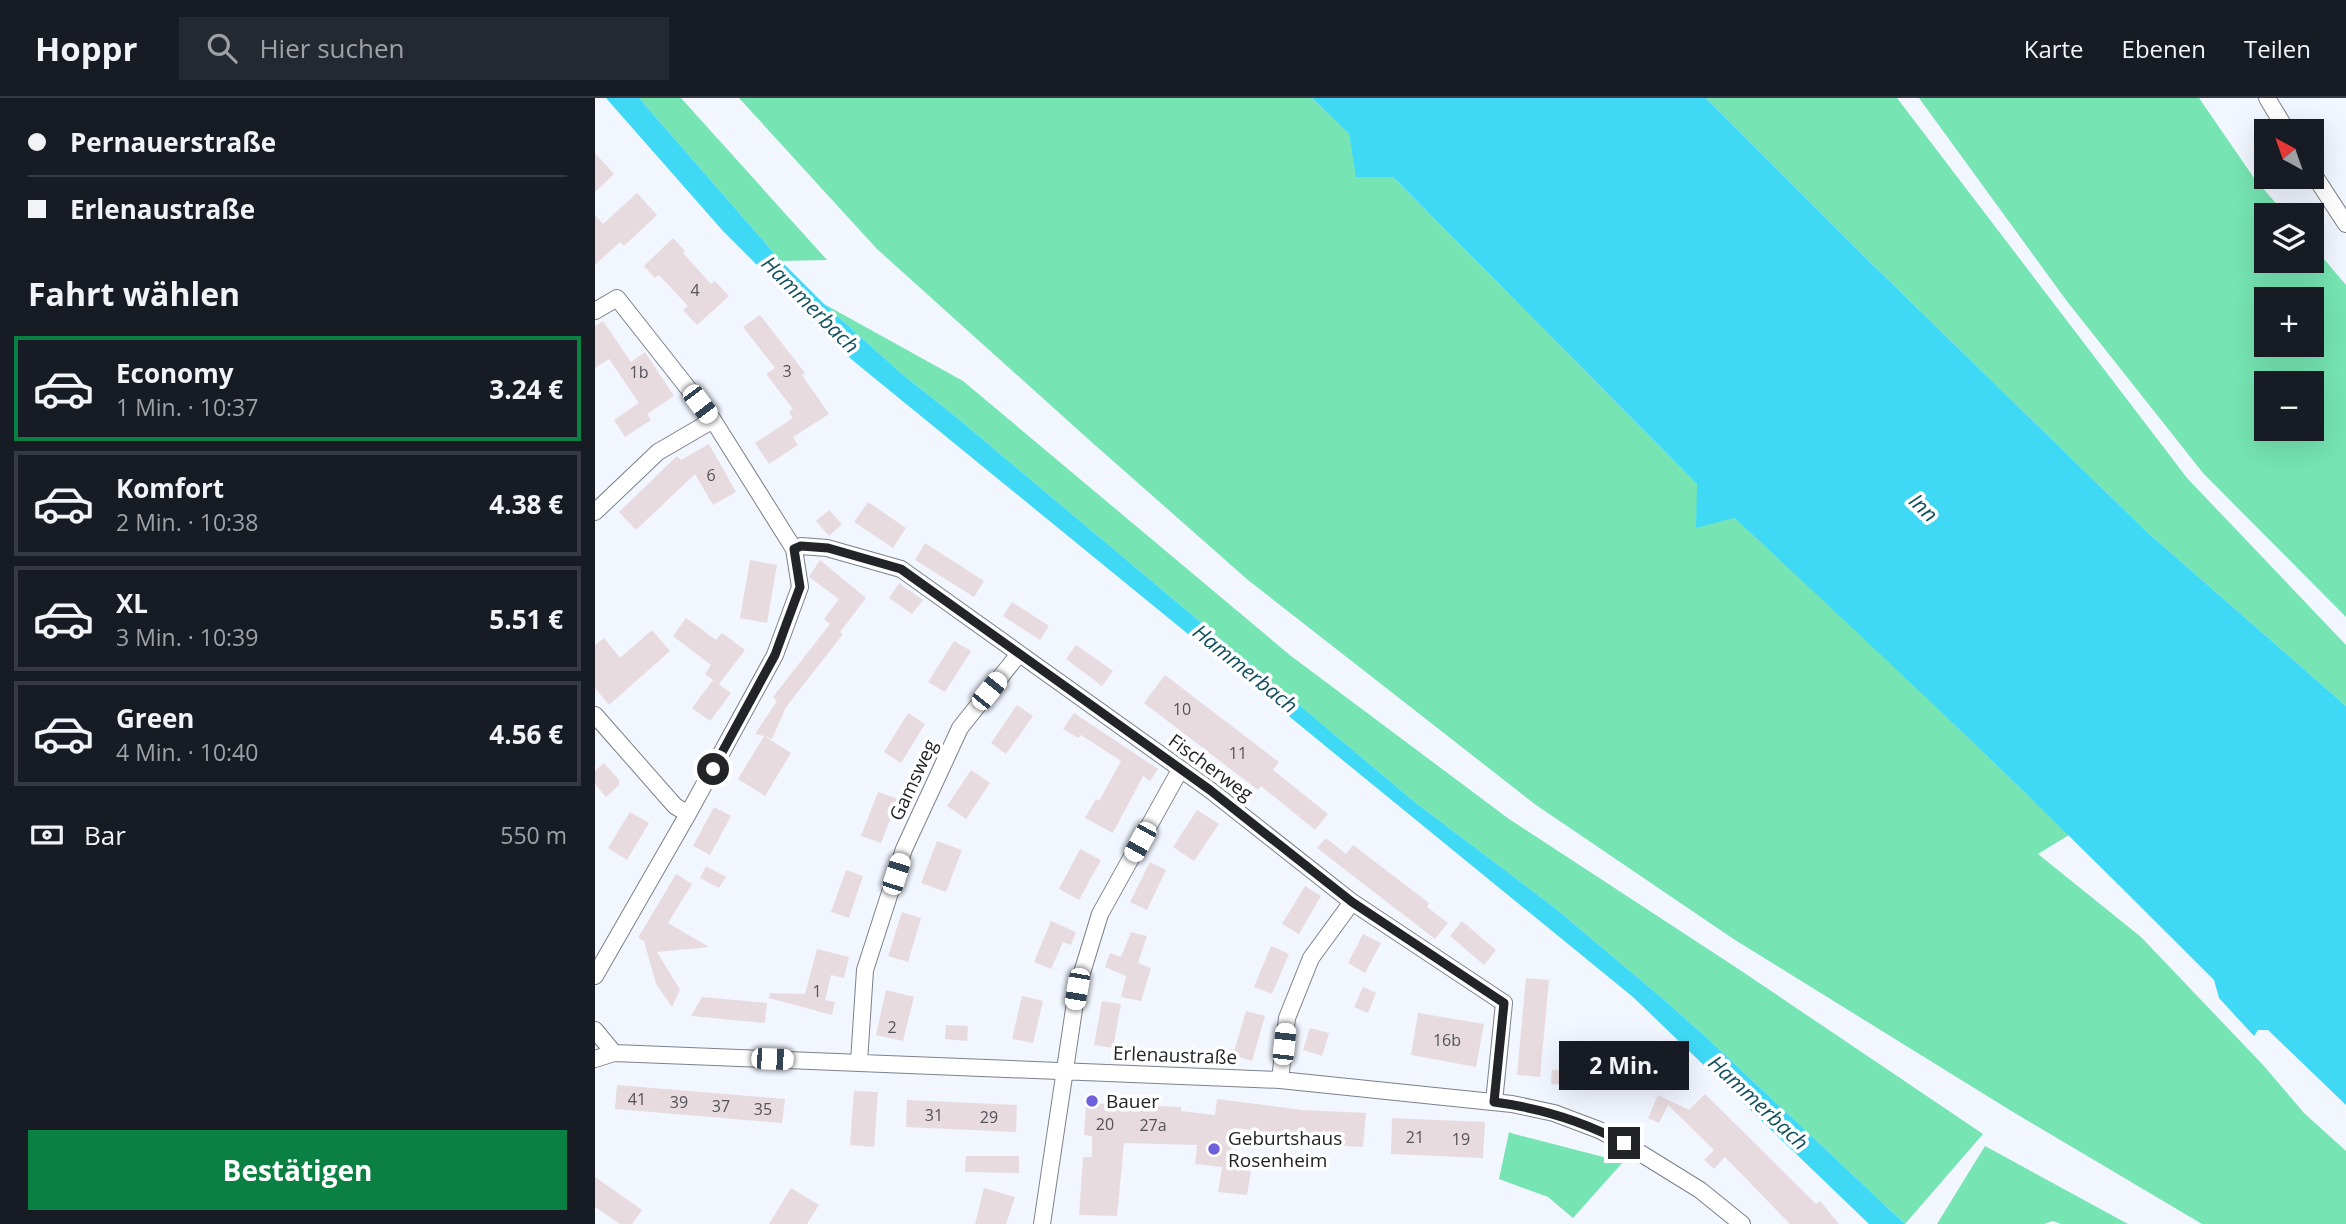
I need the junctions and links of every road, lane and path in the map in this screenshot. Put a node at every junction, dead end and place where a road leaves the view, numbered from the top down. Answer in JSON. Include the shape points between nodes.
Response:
{"nodes":[{"id":1,"x":2267,"y":98,"type":"edge"},
{"id":2,"x":2280,"y":119,"type":"edge"},
{"id":3,"x":2323,"y":189,"type":"edge"},
{"id":4,"x":2346,"y":223,"type":"edge"},
{"id":5,"x":595,"y":311,"type":"edge"},
{"id":6,"x":713,"y":421,"type":"junction"},
{"id":7,"x":595,"y":512,"type":"edge"},
{"id":8,"x":794,"y":549,"type":"junction"},
{"id":9,"x":1018,"y":655,"type":"junction"},
{"id":10,"x":595,"y":715,"type":"edge"},
{"id":11,"x":1179,"y":769,"type":"junction"},
{"id":12,"x":688,"y":814,"type":"junction"},
{"id":13,"x":1352,"y":902,"type":"junction"},
{"id":14,"x":595,"y":976,"type":"edge"},
{"id":15,"x":595,"y":1030,"type":"edge"},
{"id":16,"x":614,"y":1053,"type":"junction"},
{"id":17,"x":595,"y":1059,"type":"edge"},
{"id":18,"x":859,"y":1062,"type":"junction"},
{"id":19,"x":1063,"y":1071,"type":"junction"},
{"id":20,"x":1280,"y":1080,"type":"junction"},
{"id":21,"x":1494,"y":1102,"type":"junction"},
{"id":22,"x":1042,"y":1224,"type":"edge"},
{"id":23,"x":1742,"y":1224,"type":"edge"}],
"edges":[{"from":1,"to":2,"type":"street"},
{"from":3,"to":4,"type":"street"},
{"from":5,"to":6,"type":"street","via":[[617,298]]},
{"from":6,"to":7,"type":"street","via":[[658,452]]},
{"from":6,"to":8,"type":"street"},
{"from":8,"to":9,"type":"street","name":"Fischerweg","via":[[828,548],[901,569]]},
{"from":8,"to":12,"type":"street","via":[[800,587],[775,655]]},
{"from":9,"to":11,"type":"street","name":"Fischerweg"},
{"from":9,"to":18,"type":"street","name":"Gamsweg","via":[[960,728],[904,849],[865,970]]},
{"from":10,"to":12,"type":"street","via":[[675,806]]},
{"from":11,"to":13,"type":"street","name":"Fischerweg"},
{"from":11,"to":19,"type":"street","via":[[1100,914],[1077,989]]},
{"from":12,"to":14,"type":"street"},
{"from":13,"to":20,"type":"street","via":[[1311,958],[1287,1018]]},
{"from":13,"to":21,"type":"street","name":"Fischerweg","via":[[1504,1003]]},
{"from":15,"to":16,"type":"street"},
{"from":16,"to":17,"type":"street","name":"Erlenaustraße"},
{"from":16,"to":18,"type":"street","name":"Erlenaustraße"},
{"from":18,"to":19,"type":"street","name":"Erlenaustraße"},
{"from":19,"to":20,"type":"street","name":"Erlenaustraße"},
{"from":19,"to":22,"type":"street"},
{"from":20,"to":21,"type":"street","name":"Erlenaustraße"},
{"from":21,"to":23,"type":"street","name":"Erlenaustraße","via":[[1554,1113],[1599,1130],[1679,1175]]}]}
